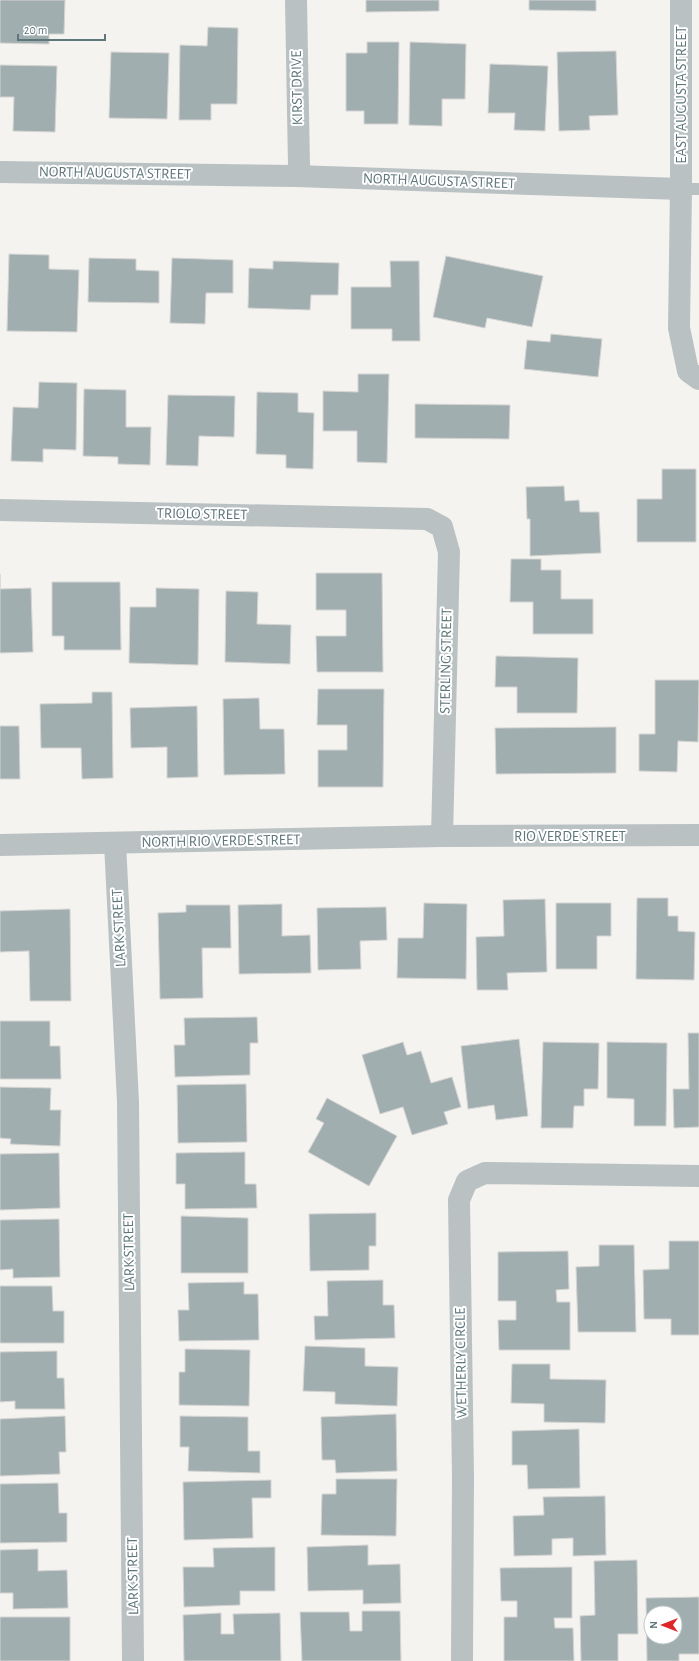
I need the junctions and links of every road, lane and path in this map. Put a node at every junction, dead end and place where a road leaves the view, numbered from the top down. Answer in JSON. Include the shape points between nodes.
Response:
{"nodes":[{"id":1,"x":296,"y":0,"type":"edge"},
{"id":2,"x":681,"y":0,"type":"edge"},
{"id":3,"x":0,"y":172,"type":"edge"},
{"id":4,"x":296,"y":176,"type":"junction"},
{"id":5,"x":690,"y":189,"type":"edge"},
{"id":6,"x":699,"y":379,"type":"edge"},
{"id":7,"x":0,"y":510,"type":"edge"},
{"id":8,"x":404,"y":518,"type":"joint"},
{"id":9,"x":699,"y":835,"type":"edge"},
{"id":10,"x":442,"y":836,"type":"junction"},
{"id":11,"x":115,"y":843,"type":"junction"},
{"id":12,"x":0,"y":845,"type":"edge"},
{"id":13,"x":699,"y":1176,"type":"edge"},
{"id":14,"x":133,"y":1661,"type":"edge"},
{"id":15,"x":462,"y":1661,"type":"edge"}],
"edges":[{"from":1,"to":4,"type":"street","name":"KIRST DRIVE","via":[[299,166]]},
{"from":2,"to":5,"type":"street","name":"EAST AUGUSTA STREET"},
{"from":3,"to":4,"type":"street","name":"NORTH AUGUSTA STREET"},
{"from":4,"to":5,"type":"street","name":"NORTH AUGUSTA STREET"},
{"from":5,"to":6,"type":"street","via":[[679,328],[688,371]]},
{"from":7,"to":8,"type":"street","name":"TRIOLO STREET"},
{"from":8,"to":10,"type":"street","name":"STERLING STREET","via":[[427,519],[442,527],[449,552]]},
{"from":9,"to":10,"type":"street","name":"RIO VERDE STREET"},
{"from":10,"to":11,"type":"street","name":"NORTH RIO VERDE STREET"},
{"from":11,"to":12,"type":"street","name":"NORTH RIO VERDE STREET"},
{"from":11,"to":14,"type":"street","name":"LARK STREET","via":[[128,1102]]},
{"from":13,"to":15,"type":"street","name":"WETHERLY CIRCLE","via":[[485,1173],[468,1182],[459,1200],[463,1477]]}]}
